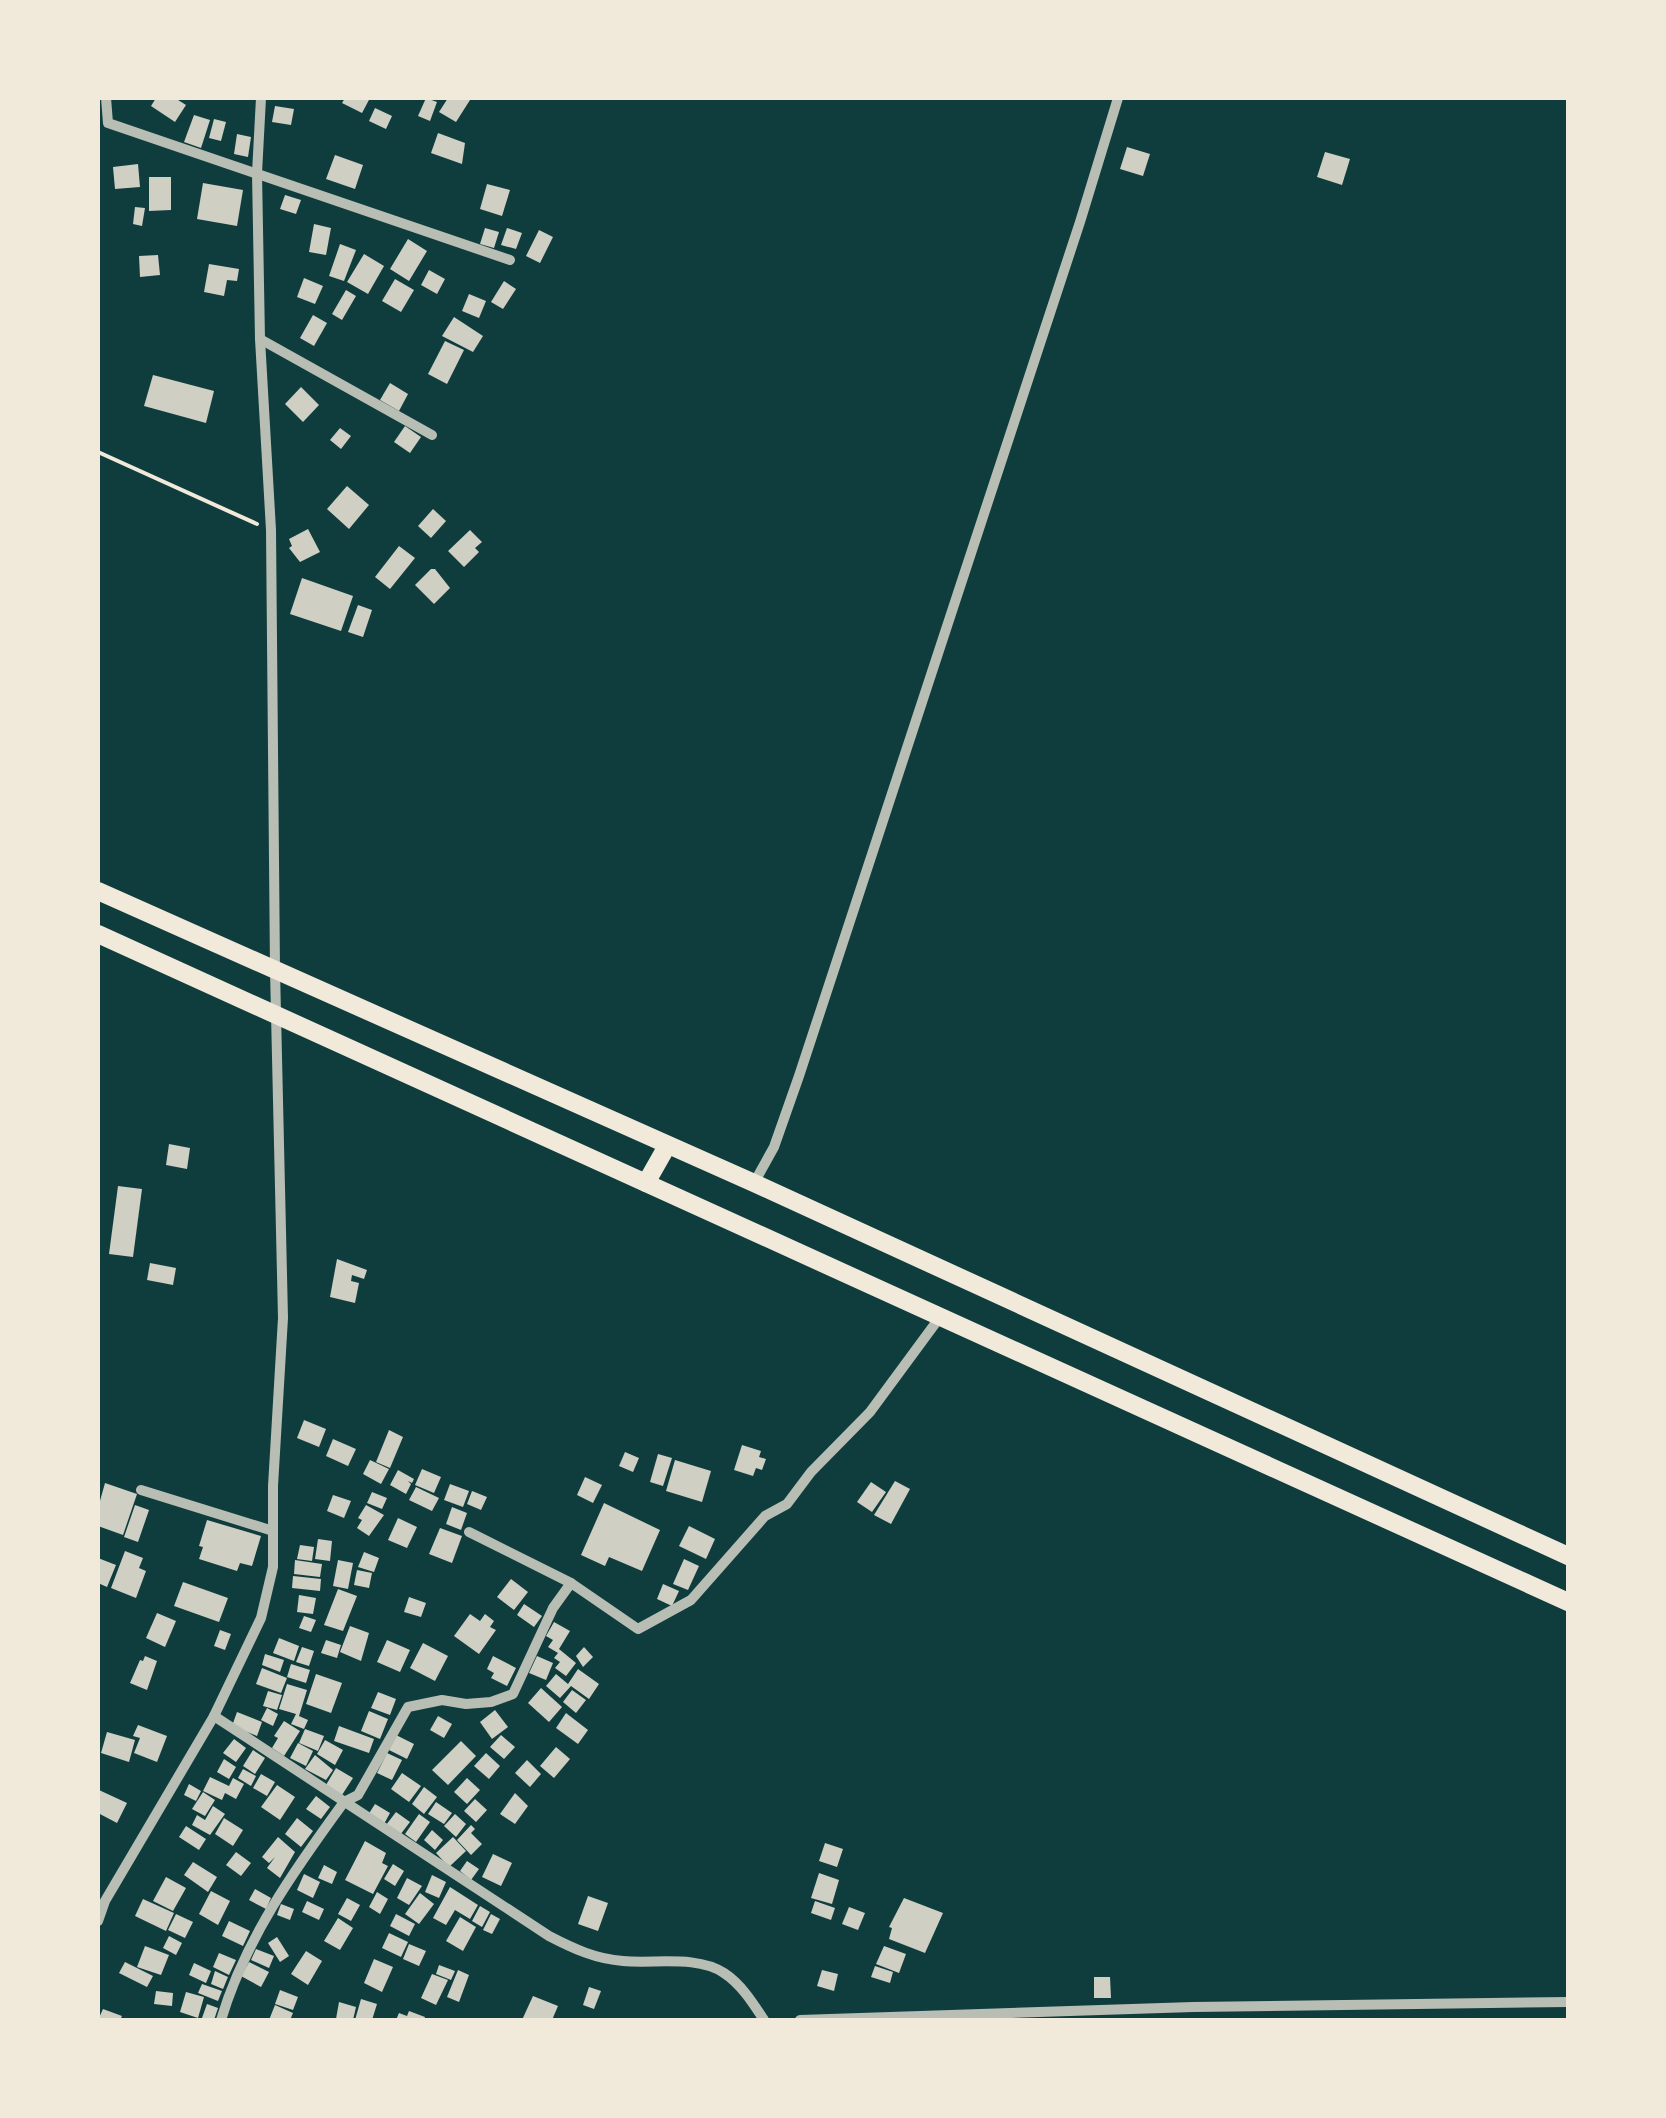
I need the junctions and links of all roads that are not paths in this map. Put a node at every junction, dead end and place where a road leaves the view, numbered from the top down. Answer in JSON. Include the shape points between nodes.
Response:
{"nodes":[{"id":1,"x":106,"y":98,"type":"edge"},
{"id":2,"x":261,"y":98,"type":"edge"},
{"id":3,"x":1118,"y":98,"type":"edge"},
{"id":4,"x":257,"y":173,"type":"junction"},
{"id":5,"x":510,"y":260,"type":"dead end"},
{"id":6,"x":260,"y":339,"type":"junction"},
{"id":7,"x":432,"y":435,"type":"dead end"},
{"id":8,"x":98,"y":891,"type":"edge"},
{"id":9,"x":98,"y":934,"type":"edge"},
{"id":10,"x":275,"y":970,"type":"junction"},
{"id":11,"x":278,"y":1016,"type":"junction"},
{"id":12,"x":667,"y":1146,"type":"junction"},
{"id":13,"x":646,"y":1183,"type":"junction"},
{"id":14,"x":754,"y":1183,"type":"junction"},
{"id":15,"x":940,"y":1317,"type":"junction"},
{"id":16,"x":142,"y":1490,"type":"dead end"},
{"id":17,"x":273,"y":1531,"type":"junction"},
{"id":18,"x":469,"y":1532,"type":"dead end"},
{"id":19,"x":1568,"y":1556,"type":"edge"},
{"id":20,"x":571,"y":1583,"type":"junction"},
{"id":21,"x":1568,"y":1602,"type":"edge"},
{"id":22,"x":214,"y":1716,"type":"junction"},
{"id":23,"x":344,"y":1802,"type":"junction"},
{"id":24,"x":98,"y":1921,"type":"edge"},
{"id":25,"x":1568,"y":2002,"type":"edge"},
{"id":26,"x":221,"y":2020,"type":"edge"},
{"id":27,"x":764,"y":2020,"type":"edge"},
{"id":28,"x":800,"y":2020,"type":"edge"}],
"edges":[{"from":1,"to":4,"type":"street","via":[[108,124]]},
{"from":2,"to":4,"type":"street"},
{"from":3,"to":14,"type":"street","via":[[798,1076]]},
{"from":4,"to":5,"type":"street"},
{"from":4,"to":6,"type":"street"},
{"from":6,"to":7,"type":"street"},
{"from":6,"to":10,"type":"street","via":[[271,530]]},
{"from":8,"to":10,"type":"main road"},
{"from":9,"to":11,"type":"main road"},
{"from":10,"to":11,"type":"street"},
{"from":10,"to":12,"type":"main road"},
{"from":11,"to":13,"type":"main road"},
{"from":11,"to":17,"type":"street","via":[[282,1318]]},
{"from":12,"to":13,"type":"main road"},
{"from":12,"to":14,"type":"main road"},
{"from":13,"to":15,"type":"main road"},
{"from":14,"to":19,"type":"main road"},
{"from":15,"to":20,"type":"street","via":[[870,1412],[691,1600],[638,1629]]},
{"from":15,"to":21,"type":"main road"},
{"from":16,"to":17,"type":"street"},
{"from":17,"to":22,"type":"street","via":[[261,1618]]},
{"from":18,"to":20,"type":"street"},
{"from":20,"to":23,"type":"street","via":[[513,1694],[490,1702],[408,1706],[358,1794]]},
{"from":22,"to":23,"type":"street"},
{"from":22,"to":24,"type":"street"},
{"from":23,"to":26,"type":"street","via":[[282,1887]]},
{"from":23,"to":27,"type":"street","via":[[549,1936],[604,1959],[716,1969],[740,1987]]},
{"from":25,"to":28,"type":"street"}]}
